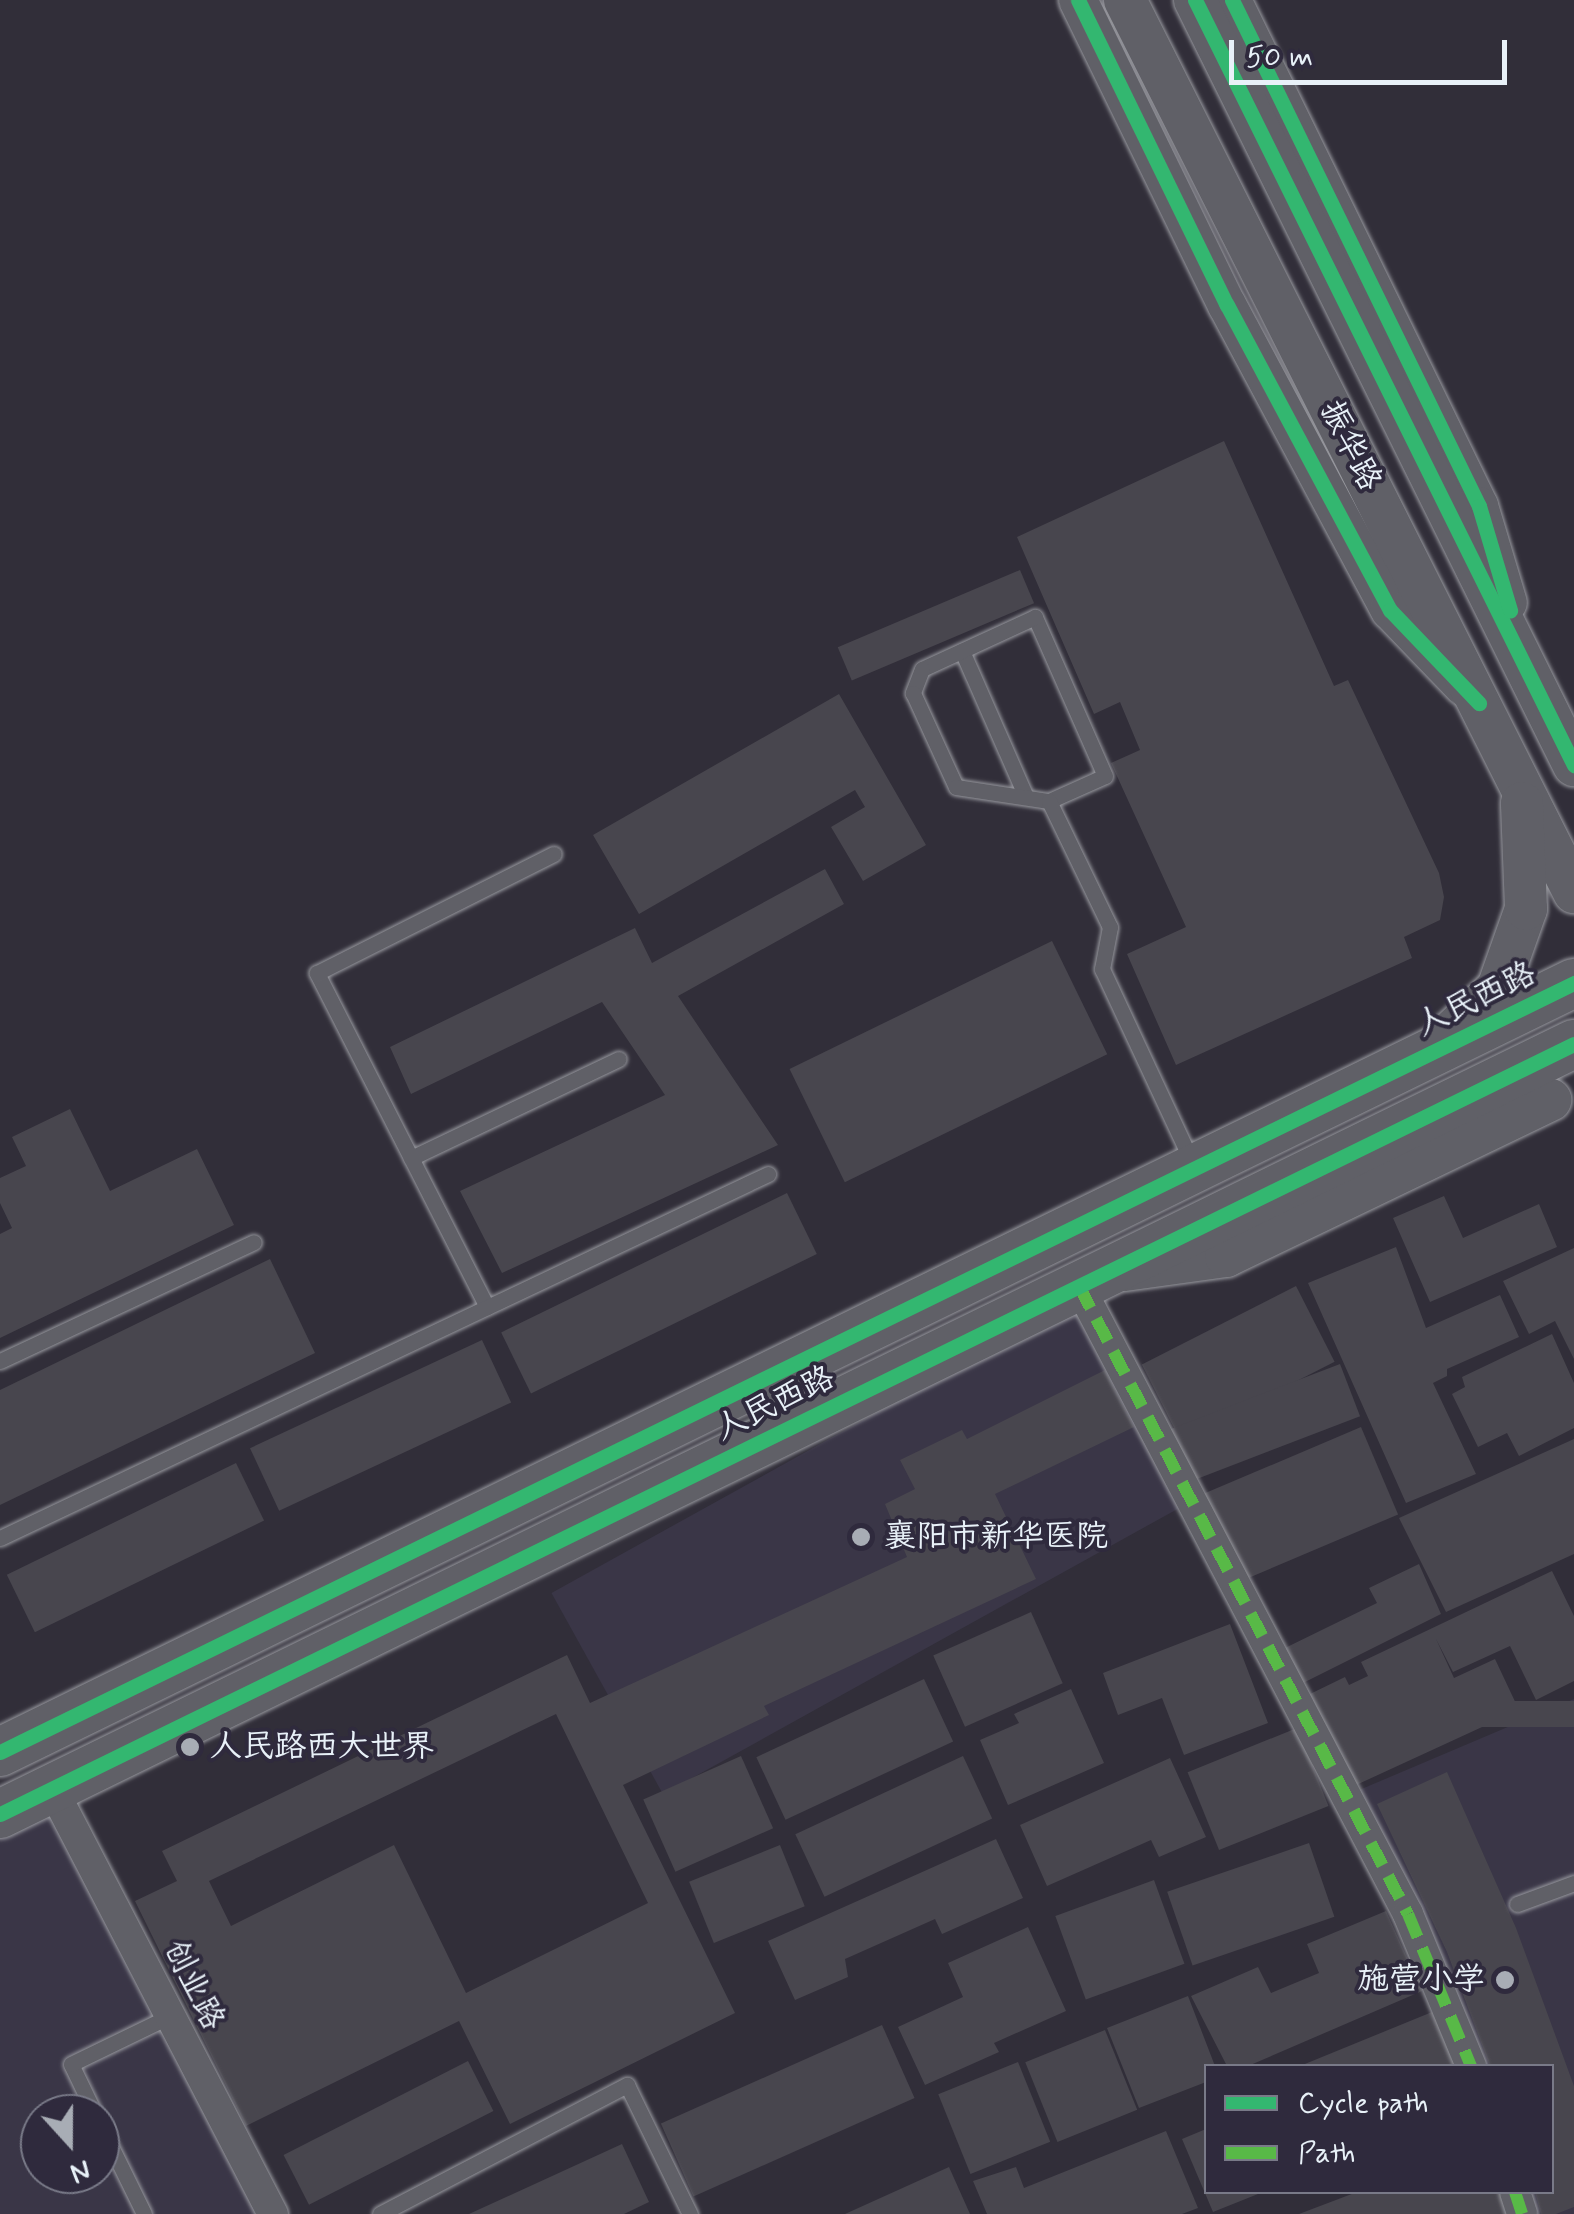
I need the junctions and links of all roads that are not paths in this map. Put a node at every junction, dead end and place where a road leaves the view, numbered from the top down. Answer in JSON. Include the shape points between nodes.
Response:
{"nodes":[{"id":1,"x":1078,"y":0,"type":"edge"},
{"id":2,"x":1125,"y":0,"type":"edge"},
{"id":3,"x":1195,"y":0,"type":"edge"},
{"id":4,"x":1232,"y":0,"type":"edge"},
{"id":5,"x":962,"y":651,"type":"junction"},
{"id":6,"x":1530,"y":677,"type":"junction"},
{"id":7,"x":1479,"y":703,"type":"junction"},
{"id":8,"x":1573,"y":763,"type":"edge"},
{"id":9,"x":1522,"y":788,"type":"junction"},
{"id":10,"x":1026,"y":797,"type":"junction"},
{"id":11,"x":1048,"y":800,"type":"junction"},
{"id":12,"x":554,"y":854,"type":"dead end"},
{"id":13,"x":1574,"y":892,"type":"edge"},
{"id":14,"x":1574,"y":983,"type":"edge"},
{"id":15,"x":1574,"y":1044,"type":"edge"},
{"id":16,"x":1426,"y":1054,"type":"junction"},
{"id":17,"x":619,"y":1059,"type":"dead end"},
{"id":18,"x":1454,"y":1102,"type":"junction"},
{"id":19,"x":1562,"y":1102,"type":"edge"},
{"id":20,"x":411,"y":1158,"type":"junction"},
{"id":21,"x":1195,"y":1168,"type":"junction"},
{"id":22,"x":768,"y":1174,"type":"dead end"},
{"id":23,"x":254,"y":1242,"type":"dead end"},
{"id":24,"x":1092,"y":1279,"type":"junction"},
{"id":25,"x":488,"y":1307,"type":"junction"},
{"id":26,"x":0,"y":1361,"type":"edge"},
{"id":27,"x":0,"y":1538,"type":"edge"},
{"id":28,"x":0,"y":1752,"type":"edge"},
{"id":29,"x":52,"y":1788,"type":"junction"},
{"id":30,"x":0,"y":1814,"type":"edge"},
{"id":31,"x":1574,"y":1884,"type":"edge"},
{"id":32,"x":1517,"y":1904,"type":"dead end"},
{"id":33,"x":170,"y":2016,"type":"junction"},
{"id":34,"x":1471,"y":2064,"type":"edge"},
{"id":35,"x":85,"y":2094,"type":"edge"},
{"id":36,"x":120,"y":2165,"type":"edge"},
{"id":37,"x":144,"y":2214,"type":"edge"},
{"id":38,"x":273,"y":2214,"type":"edge"},
{"id":39,"x":380,"y":2214,"type":"edge"},
{"id":40,"x":690,"y":2214,"type":"edge"}],
"edges":[{"from":1,"to":7,"type":"street","via":[[1227,305],[1390,610]]},
{"from":2,"to":7,"type":"main road","name":"振华路"},
{"from":3,"to":6,"type":"main road","name":"振华路"},
{"from":4,"to":6,"type":"street","via":[[1479,506]]},
{"from":5,"to":10,"type":"lane"},
{"from":5,"to":10,"type":"lane","via":[[922,670],[913,693],[956,787]]},
{"from":5,"to":11,"type":"lane","via":[[1035,617],[1105,776]]},
{"from":6,"to":8,"type":"main road","name":"振华路"},
{"from":7,"to":9,"type":"main road","name":"振华路"},
{"from":9,"to":13,"type":"main road","name":"振华路"},
{"from":9,"to":16,"type":"main road","via":[[1526,909],[1498,988]]},
{"from":10,"to":11,"type":"lane"},
{"from":11,"to":21,"type":"lane","via":[[1110,926],[1102,969]]},
{"from":12,"to":20,"type":"lane","via":[[316,973]]},
{"from":14,"to":16,"type":"main road","name":"人民西路"},
{"from":15,"to":18,"type":"main road","name":"人民西路"},
{"from":16,"to":21,"type":"main road","name":"人民西路"},
{"from":17,"to":20,"type":"lane"},
{"from":18,"to":19,"type":"main road"},
{"from":18,"to":24,"type":"main road","name":"人民西路"},
{"from":19,"to":24,"type":"main road","via":[[1226,1256]]},
{"from":20,"to":25,"type":"lane"},
{"from":21,"to":28,"type":"main road","name":"人民西路"},
{"from":22,"to":25,"type":"lane"},
{"from":23,"to":26,"type":"lane"},
{"from":24,"to":29,"type":"main road","name":"人民西路"},
{"from":24,"to":34,"type":"street","via":[[1408,1914]]},
{"from":25,"to":27,"type":"lane"},
{"from":29,"to":30,"type":"main road","name":"人民西路"},
{"from":29,"to":33,"type":"street","name":"创业路"},
{"from":31,"to":32,"type":"lane"},
{"from":33,"to":35,"type":"lane","via":[[70,2064]]},
{"from":33,"to":38,"type":"street","name":"创业路"},
{"from":36,"to":37,"type":"lane"},
{"from":39,"to":40,"type":"lane","via":[[627,2085]]}]}
